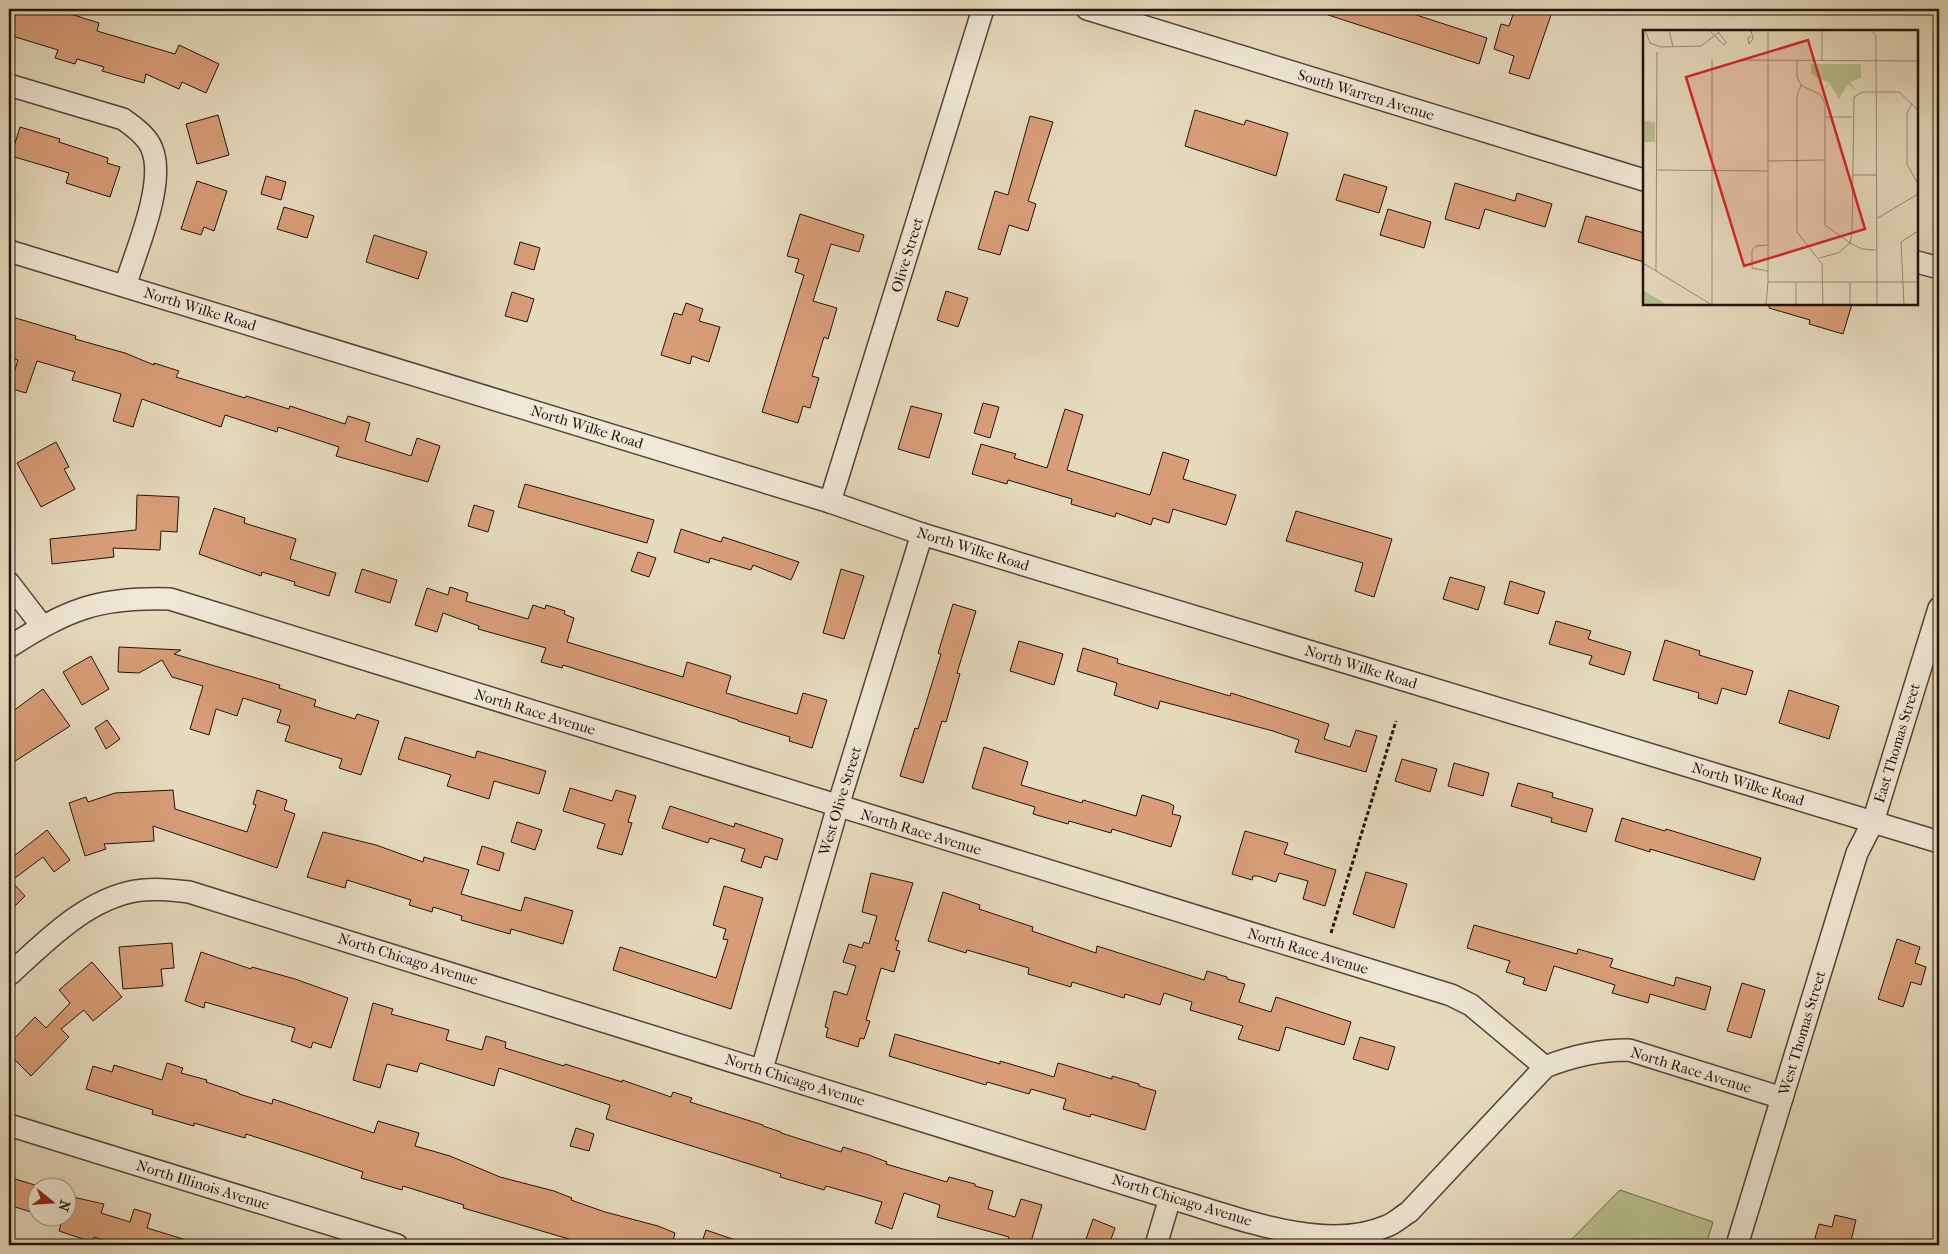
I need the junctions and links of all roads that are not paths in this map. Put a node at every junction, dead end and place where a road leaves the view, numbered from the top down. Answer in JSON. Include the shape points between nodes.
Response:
{"nodes":[{"id":1,"x":983,"y":9,"type":"edge"},
{"id":2,"x":1088,"y":9,"type":"edge"},
{"id":3,"x":9,"y":85,"type":"edge"},
{"id":4,"x":1643,"y":180,"type":"edge"},
{"id":5,"x":9,"y":251,"type":"edge"},
{"id":6,"x":1918,"y":262,"type":"edge"},
{"id":7,"x":1939,"y":268,"type":"edge"},
{"id":8,"x":125,"y":286,"type":"junction"},
{"id":9,"x":830,"y":502,"type":"junction"},
{"id":10,"x":922,"y":534,"type":"junction"},
{"id":11,"x":9,"y":583,"type":"edge"},
{"id":12,"x":1939,"y":608,"type":"edge"},
{"id":13,"x":42,"y":626,"type":"junction"},
{"id":14,"x":9,"y":647,"type":"edge"},
{"id":15,"x":838,"y":806,"type":"junction"},
{"id":16,"x":1873,"y":822,"type":"junction"},
{"id":17,"x":1939,"y":842,"type":"edge"},
{"id":18,"x":9,"y":975,"type":"edge"},
{"id":19,"x":1546,"y":1067,"type":"junction"},
{"id":20,"x":762,"y":1069,"type":"junction"},
{"id":21,"x":1782,"y":1098,"type":"junction"},
{"id":22,"x":9,"y":1124,"type":"edge"},
{"id":23,"x":1170,"y":1198,"type":"junction"},
{"id":24,"x":397,"y":1245,"type":"edge"},
{"id":25,"x":1156,"y":1245,"type":"edge"},
{"id":26,"x":1736,"y":1245,"type":"edge"}],
"edges":[{"from":1,"to":9,"type":"street","name":"Olive Street"},
{"from":2,"to":4,"type":"street","name":"South Warren Avenue"},
{"from":3,"to":8,"type":"street","via":[[123,119],[136,128],[152,148],[156,170],[154,192]]},
{"from":5,"to":8,"type":"street","name":"North Wilke Road"},
{"from":6,"to":7,"type":"street"},
{"from":8,"to":9,"type":"street","name":"North Wilke Road"},
{"from":9,"to":10,"type":"street","name":"North Wilke Road"},
{"from":10,"to":15,"type":"street","name":"West Olive Street"},
{"from":10,"to":16,"type":"street","name":"North Wilke Road"},
{"from":11,"to":13,"type":"street"},
{"from":12,"to":16,"type":"street","name":"East Thomas Street"},
{"from":13,"to":14,"type":"street","name":"North Race Avenue"},
{"from":13,"to":15,"type":"street","name":"North Race Avenue","via":[[59,616],[95,605],[131,598],[170,599]]},
{"from":15,"to":19,"type":"street","name":"North Race Avenue","via":[[1451,995],[1471,1005]]},
{"from":15,"to":20,"type":"street","name":"West Olive Street"},
{"from":16,"to":17,"type":"street","name":"North Wilke Road"},
{"from":16,"to":21,"type":"street","name":"West Thomas Street","via":[[1857,853]]},
{"from":18,"to":20,"type":"street","name":"North Chicago Avenue","via":[[54,934],[100,904],[134,892],[189,892]]},
{"from":19,"to":21,"type":"street","name":"North Race Avenue","via":[[1604,1050],[1629,1050]]},
{"from":19,"to":23,"type":"street","name":"North Chicago Avenue","via":[[1410,1212],[1388,1226],[1364,1234],[1327,1237],[1294,1233]]},
{"from":20,"to":23,"type":"street","name":"North Chicago Avenue"},
{"from":21,"to":26,"type":"street","name":"West Thomas Street"},
{"from":22,"to":24,"type":"street","name":"North Illinois Avenue"},
{"from":23,"to":25,"type":"street"}]}
